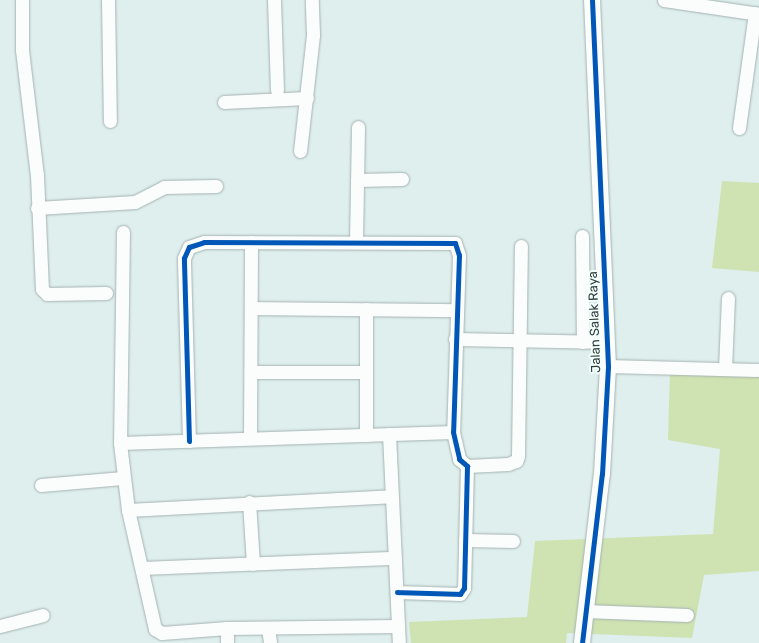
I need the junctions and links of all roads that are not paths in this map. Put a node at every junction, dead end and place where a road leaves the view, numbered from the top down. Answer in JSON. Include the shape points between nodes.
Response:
{"nodes":[{"id":1,"x":22,"y":0,"type":"edge"},
{"id":2,"x":108,"y":0,"type":"edge"},
{"id":3,"x":274,"y":0,"type":"edge"},
{"id":4,"x":312,"y":0,"type":"edge"},
{"id":5,"x":592,"y":0,"type":"edge"},
{"id":6,"x":664,"y":0,"type":"edge"},
{"id":7,"x":757,"y":13,"type":"edge"},
{"id":8,"x":277,"y":90,"type":"dead end"},
{"id":9,"x":307,"y":98,"type":"junction"},
{"id":10,"x":224,"y":102,"type":"dead end"},
{"id":11,"x":110,"y":121,"type":"dead end"},
{"id":12,"x":358,"y":127,"type":"dead end"},
{"id":13,"x":739,"y":128,"type":"dead end"},
{"id":14,"x":300,"y":151,"type":"dead end"},
{"id":15,"x":402,"y":179,"type":"dead end"},
{"id":16,"x":357,"y":180,"type":"junction"},
{"id":17,"x":216,"y":186,"type":"dead end"},
{"id":18,"x":37,"y":208,"type":"junction"},
{"id":19,"x":123,"y":232,"type":"dead end"},
{"id":20,"x":582,"y":236,"type":"dead end"},
{"id":21,"x":251,"y":242,"type":"junction"},
{"id":22,"x":356,"y":242,"type":"junction"},
{"id":23,"x":521,"y":246,"type":"dead end"},
{"id":24,"x":106,"y":293,"type":"dead end"},
{"id":25,"x":728,"y":298,"type":"dead end"},
{"id":26,"x":252,"y":308,"type":"junction"},
{"id":27,"x":366,"y":309,"type":"junction"},
{"id":28,"x":456,"y":310,"type":"junction"},
{"id":29,"x":456,"y":339,"type":"junction"},
{"id":30,"x":520,"y":341,"type":"junction"},
{"id":31,"x":583,"y":342,"type":"junction"},
{"id":32,"x":608,"y":342,"type":"junction"},
{"id":33,"x":608,"y":366,"type":"junction"},
{"id":34,"x":725,"y":369,"type":"junction"},
{"id":35,"x":759,"y":370,"type":"edge"},
{"id":36,"x":251,"y":372,"type":"junction"},
{"id":37,"x":366,"y":372,"type":"junction"},
{"id":38,"x":453,"y":432,"type":"junction"},
{"id":39,"x":389,"y":434,"type":"junction"},
{"id":40,"x":366,"y":435,"type":"junction"},
{"id":41,"x":250,"y":438,"type":"junction"},
{"id":42,"x":189,"y":441,"type":"junction"},
{"id":43,"x":120,"y":443,"type":"junction"},
{"id":44,"x":467,"y":466,"type":"junction"},
{"id":45,"x":123,"y":478,"type":"junction"},
{"id":46,"x":41,"y":486,"type":"dead end"},
{"id":47,"x":391,"y":496,"type":"junction"},
{"id":48,"x":249,"y":502,"type":"junction"},
{"id":49,"x":128,"y":510,"type":"junction"},
{"id":50,"x":465,"y":540,"type":"junction"},
{"id":51,"x":513,"y":541,"type":"dead end"},
{"id":52,"x":395,"y":558,"type":"junction"},
{"id":53,"x":253,"y":564,"type":"junction"},
{"id":54,"x":142,"y":568,"type":"junction"},
{"id":55,"x":396,"y":592,"type":"junction"},
{"id":56,"x":586,"y":611,"type":"junction"},
{"id":57,"x":687,"y":614,"type":"dead end"},
{"id":58,"x":43,"y":615,"type":"dead end"},
{"id":59,"x":0,"y":626,"type":"edge"},
{"id":60,"x":398,"y":626,"type":"junction"},
{"id":61,"x":227,"y":628,"type":"junction"},
{"id":62,"x":268,"y":628,"type":"junction"},
{"id":63,"x":227,"y":643,"type":"edge"},
{"id":64,"x":270,"y":643,"type":"edge"},
{"id":65,"x":399,"y":643,"type":"edge"},
{"id":66,"x":582,"y":643,"type":"edge"}],
"edges":[{"from":1,"to":18,"type":"street","via":[[22,50],[37,175]]},
{"from":2,"to":11,"type":"street"},
{"from":3,"to":8,"type":"street"},
{"from":4,"to":9,"type":"street","via":[[313,35]]},
{"from":5,"to":32,"type":"street","name":"Jalan Salak Raya"},
{"from":6,"to":7,"type":"street"},
{"from":7,"to":13,"type":"street"},
{"from":9,"to":10,"type":"street"},
{"from":9,"to":14,"type":"street"},
{"from":12,"to":16,"type":"street"},
{"from":15,"to":16,"type":"street"},
{"from":16,"to":22,"type":"street"},
{"from":17,"to":18,"type":"street","via":[[164,187],[135,202]]},
{"from":18,"to":24,"type":"street","via":[[42,289],[47,294]]},
{"from":19,"to":43,"type":"street"},
{"from":20,"to":31,"type":"street"},
{"from":21,"to":22,"type":"street"},
{"from":21,"to":26,"type":"street"},
{"from":21,"to":42,"type":"street","via":[[204,242],[189,247],[185,253]]},
{"from":22,"to":28,"type":"street","via":[[455,243],[459,256]]},
{"from":23,"to":30,"type":"street"},
{"from":25,"to":34,"type":"street"},
{"from":26,"to":27,"type":"street"},
{"from":26,"to":36,"type":"street"},
{"from":27,"to":28,"type":"street"},
{"from":27,"to":37,"type":"street"},
{"from":28,"to":29,"type":"street"},
{"from":29,"to":30,"type":"street"},
{"from":29,"to":38,"type":"street"},
{"from":30,"to":31,"type":"street"},
{"from":30,"to":44,"type":"street","via":[[516,461]]},
{"from":31,"to":32,"type":"street"},
{"from":32,"to":33,"type":"street","name":"Jalan Salak Raya"},
{"from":33,"to":34,"type":"street"},
{"from":33,"to":56,"type":"street","name":"Jalan Salak Raya","via":[[602,474]]},
{"from":34,"to":35,"type":"street"},
{"from":36,"to":37,"type":"street"},
{"from":36,"to":41,"type":"street"},
{"from":37,"to":40,"type":"street"},
{"from":38,"to":39,"type":"street"},
{"from":38,"to":44,"type":"street","via":[[459,459]]},
{"from":39,"to":40,"type":"street"},
{"from":39,"to":47,"type":"street"},
{"from":40,"to":41,"type":"street"},
{"from":41,"to":42,"type":"street"},
{"from":42,"to":43,"type":"street"},
{"from":43,"to":45,"type":"street"},
{"from":44,"to":50,"type":"street"},
{"from":45,"to":46,"type":"street"},
{"from":45,"to":49,"type":"street"},
{"from":47,"to":48,"type":"street"},
{"from":47,"to":52,"type":"street"},
{"from":48,"to":49,"type":"street"},
{"from":48,"to":53,"type":"street"},
{"from":49,"to":54,"type":"street"},
{"from":50,"to":51,"type":"street"},
{"from":50,"to":55,"type":"street","via":[[464,588],[460,594]]},
{"from":52,"to":53,"type":"street"},
{"from":52,"to":55,"type":"street"},
{"from":53,"to":54,"type":"street"},
{"from":54,"to":61,"type":"street","via":[[150,620],[158,632]]},
{"from":55,"to":60,"type":"street"},
{"from":56,"to":57,"type":"street"},
{"from":56,"to":66,"type":"street","name":"Jalan Salak Raya"},
{"from":58,"to":59,"type":"street"},
{"from":60,"to":62,"type":"street"},
{"from":60,"to":65,"type":"street"},
{"from":61,"to":62,"type":"street"},
{"from":61,"to":63,"type":"street"},
{"from":62,"to":64,"type":"street"}]}
